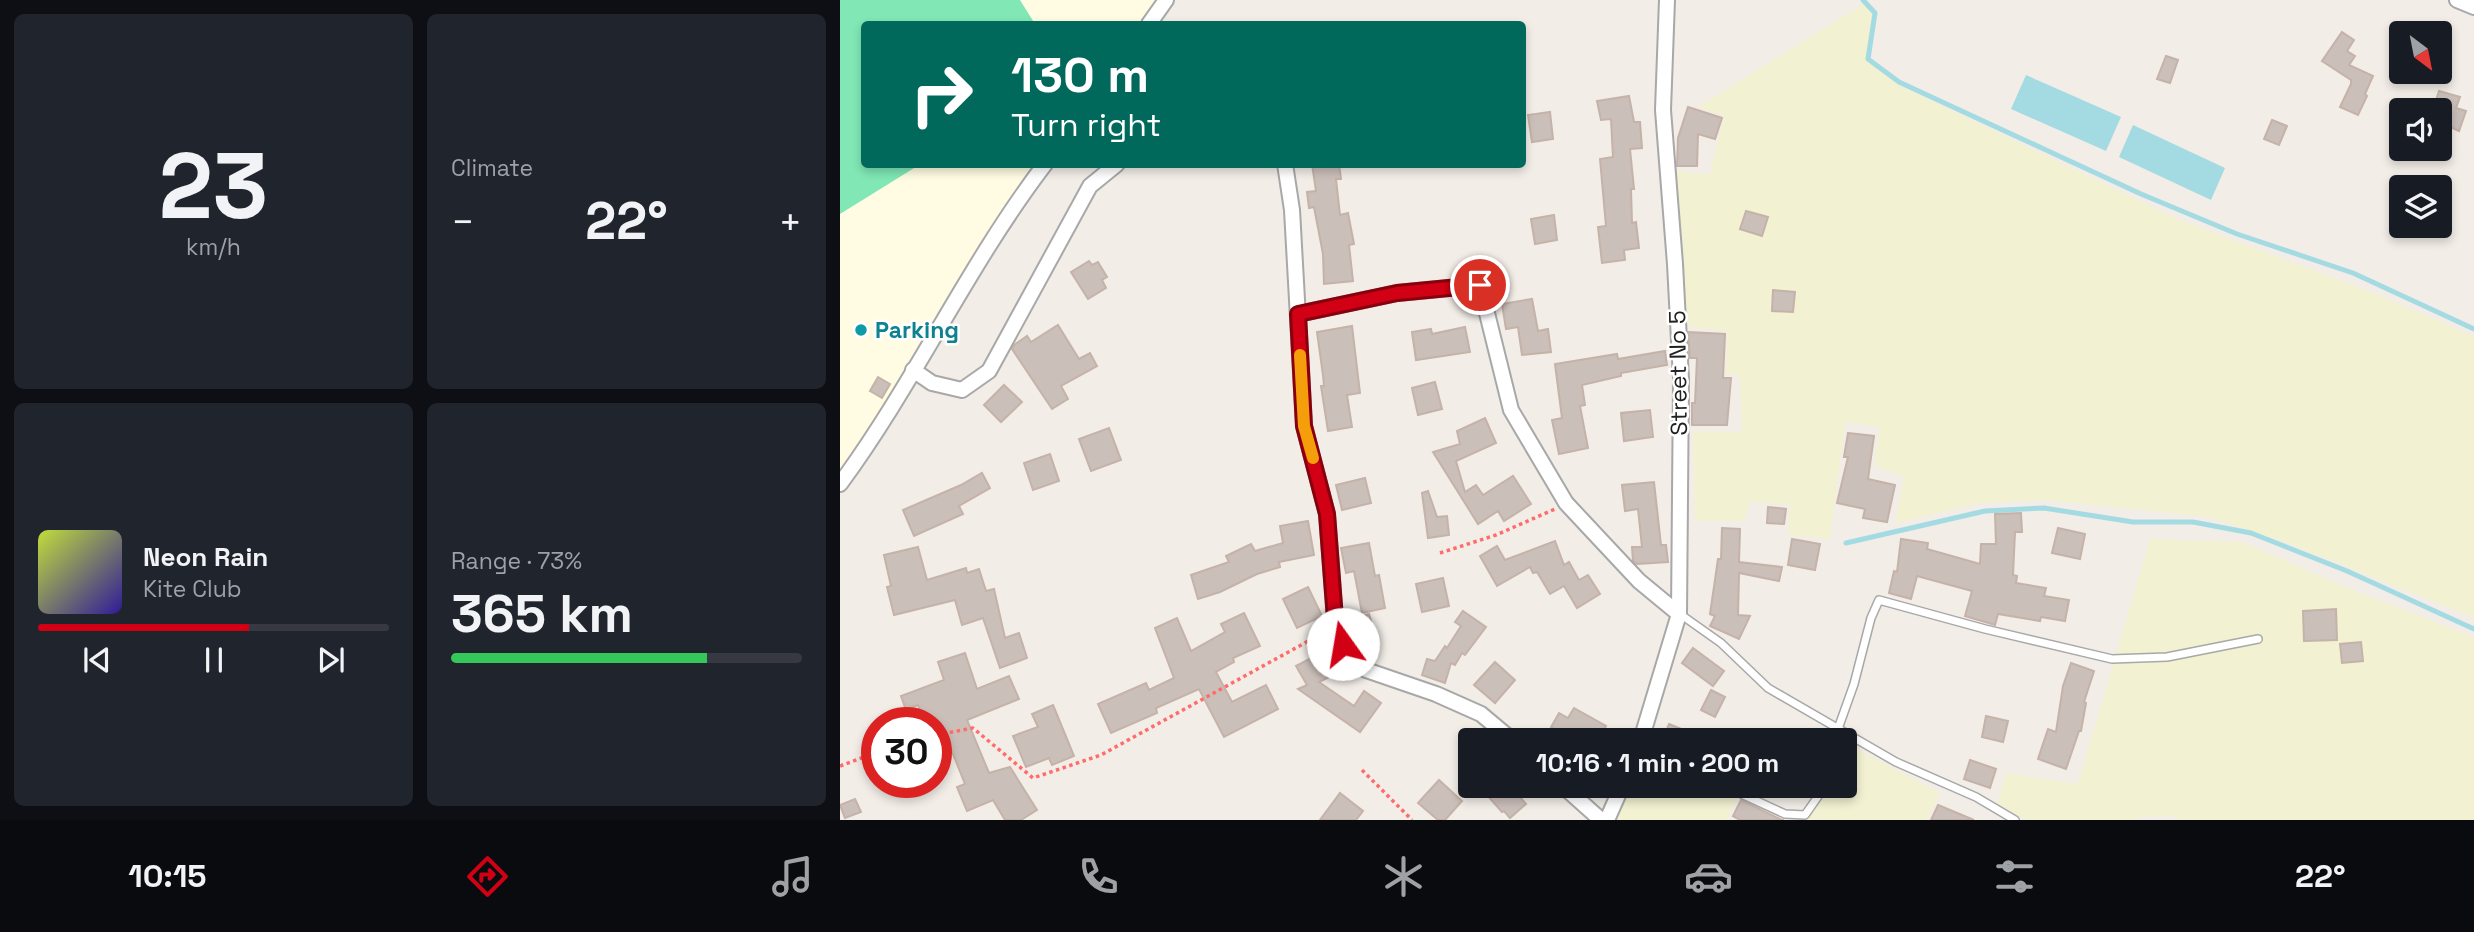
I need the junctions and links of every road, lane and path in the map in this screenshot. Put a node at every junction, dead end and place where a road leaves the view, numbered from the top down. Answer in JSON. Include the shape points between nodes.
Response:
{"nodes":[{"id":1,"x":1166,"y":0,"type":"edge"},
{"id":2,"x":1667,"y":0,"type":"edge"},
{"id":3,"x":2457,"y":0,"type":"edge"},
{"id":4,"x":2474,"y":7,"type":"edge"},
{"id":5,"x":1151,"y":21,"type":"edge"},
{"id":6,"x":1042,"y":168,"type":"edge"},
{"id":7,"x":1112,"y":168,"type":"edge"},
{"id":8,"x":1286,"y":168,"type":"edge"},
{"id":9,"x":1298,"y":314,"type":"junction"},
{"id":10,"x":913,"y":370,"type":"junction"},
{"id":11,"x":840,"y":484,"type":"edge"},
{"id":12,"x":1566,"y":503,"type":"junction"},
{"id":13,"x":1440,"y":553,"type":"dead end"},
{"id":14,"x":1679,"y":614,"type":"junction"},
{"id":15,"x":1337,"y":625,"type":"junction"},
{"id":16,"x":2258,"y":639,"type":"dead end"},
{"id":17,"x":1498,"y":728,"type":"edge"},
{"id":18,"x":1645,"y":728,"type":"edge"},
{"id":19,"x":1838,"y":728,"type":"joint"},
{"id":20,"x":952,"y":732,"type":"edge"},
{"id":21,"x":1857,"y":739,"type":"edge"},
{"id":22,"x":861,"y":758,"type":"edge"},
{"id":23,"x":840,"y":766,"type":"edge"},
{"id":24,"x":1362,"y":770,"type":"dead end"},
{"id":25,"x":1576,"y":798,"type":"edge"},
{"id":26,"x":1617,"y":798,"type":"edge"},
{"id":27,"x":1750,"y":798,"type":"edge"},
{"id":28,"x":1817,"y":798,"type":"edge"},
{"id":29,"x":1412,"y":820,"type":"edge"},
{"id":30,"x":1601,"y":820,"type":"edge"},
{"id":31,"x":1607,"y":820,"type":"edge"},
{"id":32,"x":2015,"y":820,"type":"edge"}],
"edges":[{"from":1,"to":5,"type":"street"},
{"from":2,"to":14,"type":"street","name":"Street No 5","via":[[1663,110],[1681,379]]},
{"from":3,"to":4,"type":"street"},
{"from":6,"to":10,"type":"street","via":[[1010,209]]},
{"from":7,"to":10,"type":"street","via":[[1090,186],[989,370],[962,390],[932,383]]},
{"from":8,"to":9,"type":"street"},
{"from":9,"to":12,"type":"street","via":[[1397,293],[1480,285],[1511,410]]},
{"from":9,"to":15,"type":"street","via":[[1304,426],[1327,514]]},
{"from":10,"to":11,"type":"street"},
{"from":12,"to":13,"type":"path","via":[[1496,535]]},
{"from":12,"to":14,"type":"street","via":[[1639,580]]},
{"from":14,"to":18,"type":"street","name":"Street No 5"},
{"from":14,"to":19,"type":"lane","via":[[1721,643],[1768,688]]},
{"from":15,"to":17,"type":"street","via":[[1336,632],[1350,656],[1366,670],[1436,694],[1481,714]]},
{"from":15,"to":20,"type":"path","via":[[1101,755],[1034,778],[973,729]]},
{"from":16,"to":19,"type":"lane","via":[[2167,657],[2112,659],[1879,600]]},
{"from":21,"to":32,"type":"lane","via":[[1896,762],[1976,796]]},
{"from":22,"to":23,"type":"path"},
{"from":24,"to":29,"type":"path"},
{"from":25,"to":30,"type":"street"},
{"from":26,"to":31,"type":"street"},
{"from":27,"to":28,"type":"lane","via":[[1785,814],[1805,815]]}]}
